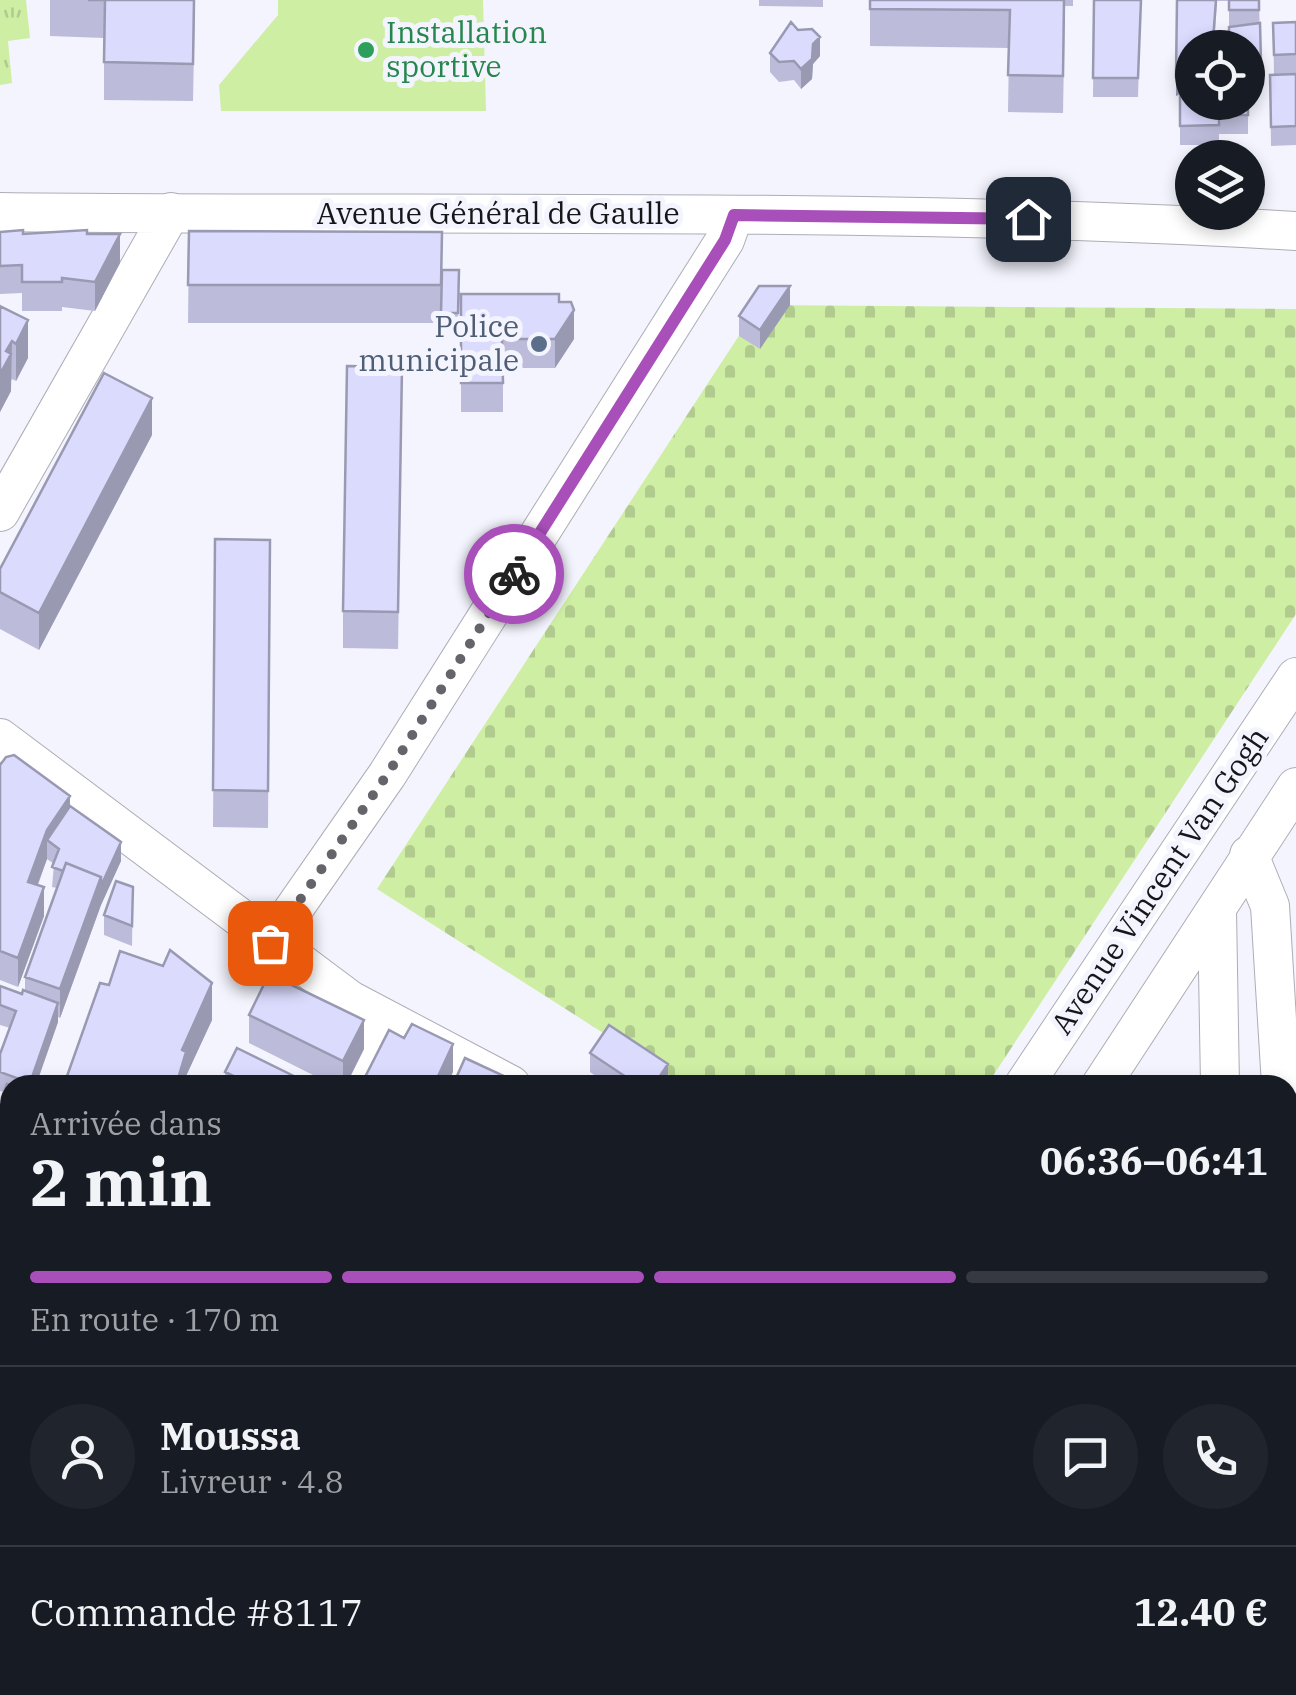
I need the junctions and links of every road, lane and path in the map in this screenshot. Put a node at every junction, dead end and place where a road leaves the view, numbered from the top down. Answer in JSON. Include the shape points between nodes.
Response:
{"nodes":[{"id":1,"x":0,"y":212,"type":"edge"},
{"id":2,"x":171,"y":212,"type":"junction"},
{"id":3,"x":734,"y":215,"type":"junction"},
{"id":4,"x":1296,"y":231,"type":"edge"},
{"id":5,"x":0,"y":512,"type":"edge"},
{"id":6,"x":1296,"y":677,"type":"edge"},
{"id":7,"x":0,"y":738,"type":"edge"},
{"id":8,"x":1295,"y":791,"type":"edge"},
{"id":9,"x":1249,"y":855,"type":"junction"},
{"id":10,"x":1217,"y":911,"type":"junction"},
{"id":11,"x":270,"y":943,"type":"junction"},
{"id":12,"x":388,"y":1022,"type":"junction"},
{"id":13,"x":362,"y":1075,"type":"edge"},
{"id":14,"x":491,"y":1075,"type":"edge"},
{"id":15,"x":1031,"y":1075,"type":"edge"},
{"id":16,"x":1109,"y":1075,"type":"edge"},
{"id":17,"x":1220,"y":1075,"type":"edge"},
{"id":18,"x":1280,"y":1075,"type":"edge"}],
"edges":[{"from":1,"to":2,"type":"street","name":"Avenue Général de Gaulle"},
{"from":2,"to":3,"type":"street","name":"Avenue Général de Gaulle"},
{"from":2,"to":5,"type":"street"},
{"from":3,"to":4,"type":"street","name":"Avenue Général de Gaulle"},
{"from":3,"to":11,"type":"street","via":[[725,240],[387,775]]},
{"from":6,"to":15,"type":"street","name":"Avenue Vincent Van Gogh"},
{"from":7,"to":11,"type":"street"},
{"from":8,"to":9,"type":"street","name":"Avenue Vincent Van Gogh"},
{"from":9,"to":10,"type":"street","name":"Avenue Vincent Van Gogh"},
{"from":9,"to":18,"type":"street","via":[[1270,906]]},
{"from":10,"to":16,"type":"street","name":"Avenue Vincent Van Gogh"},
{"from":10,"to":17,"type":"street"},
{"from":11,"to":12,"type":"street"},
{"from":12,"to":13,"type":"street"},
{"from":12,"to":14,"type":"street"}]}
